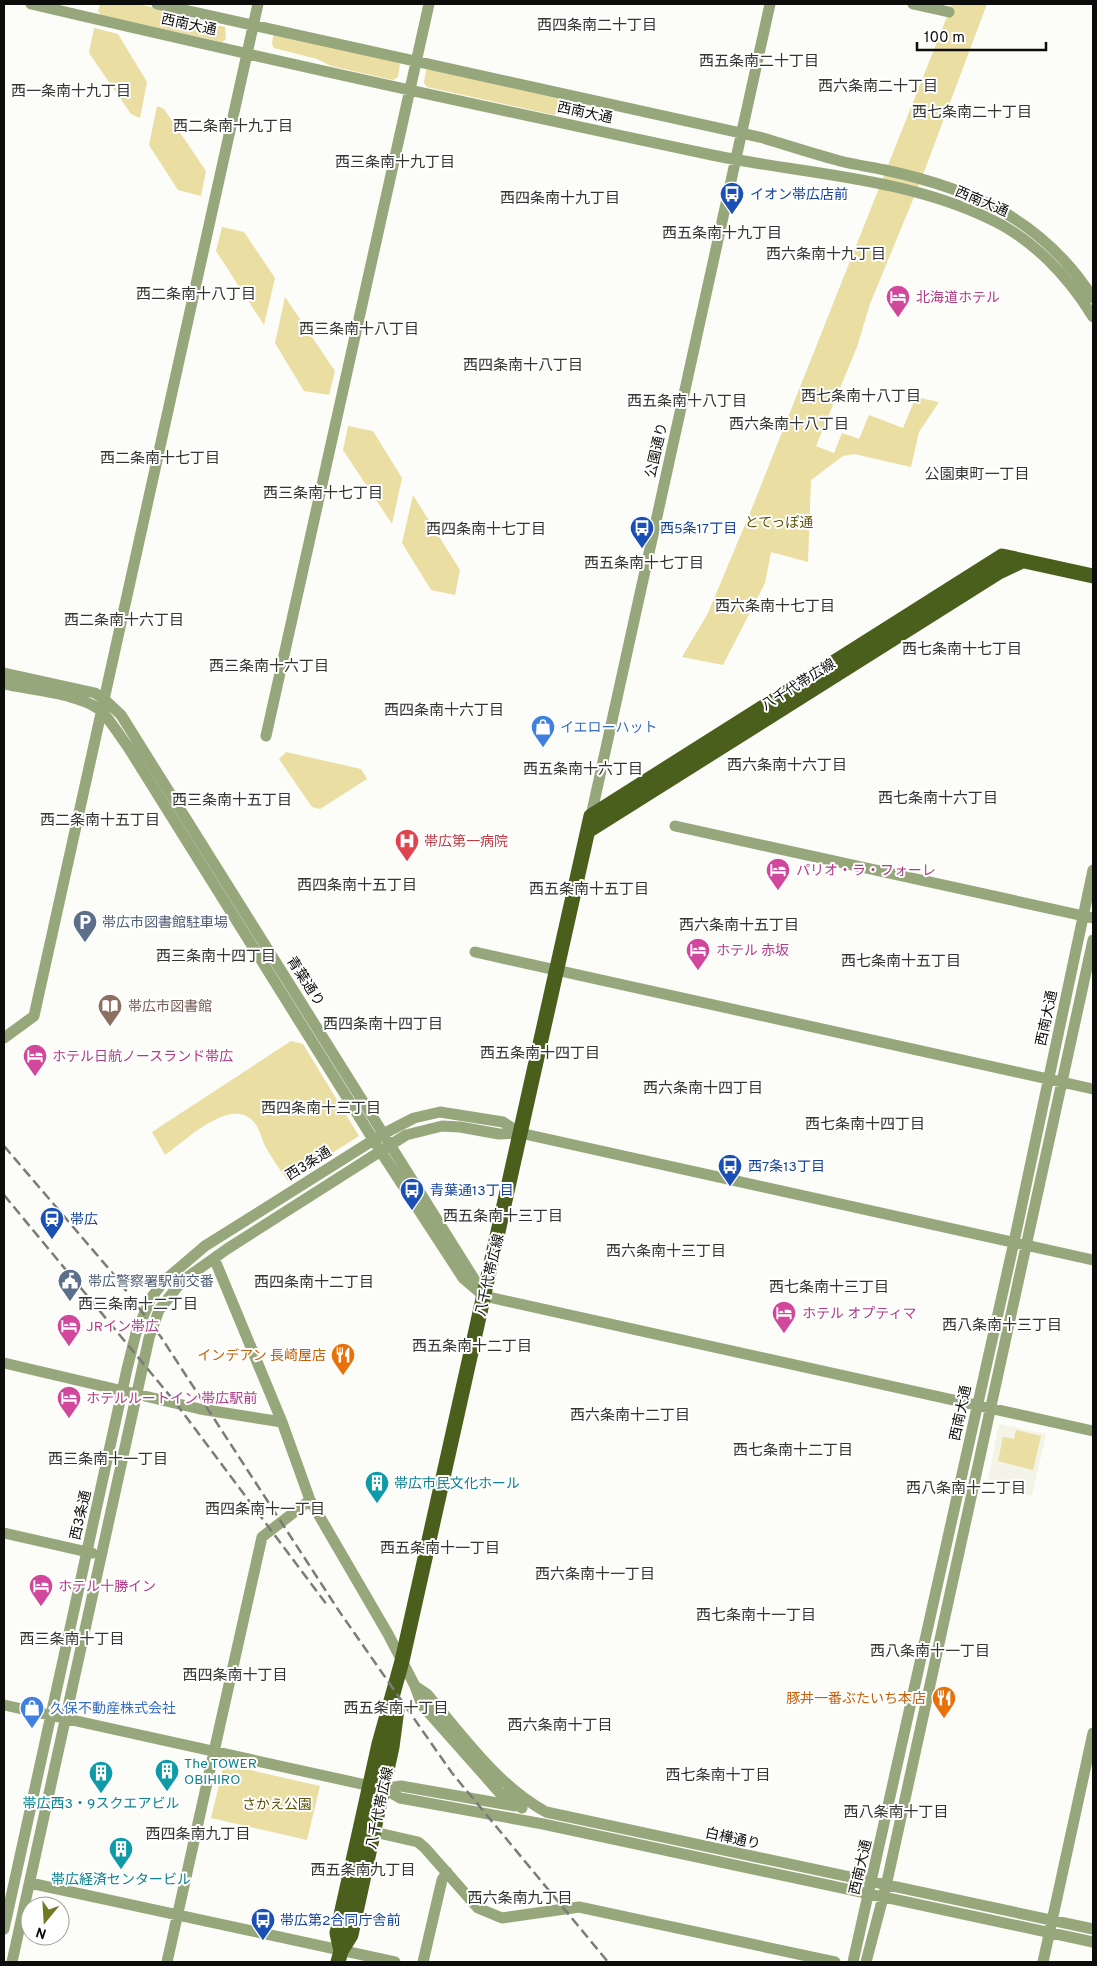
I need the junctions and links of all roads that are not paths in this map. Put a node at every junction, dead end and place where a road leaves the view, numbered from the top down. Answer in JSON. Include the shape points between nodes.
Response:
{"nodes":[{"id":1,"x":31,"y":4,"type":"edge"},
{"id":2,"x":157,"y":4,"type":"edge"},
{"id":3,"x":258,"y":4,"type":"edge"},
{"id":4,"x":429,"y":4,"type":"edge"},
{"id":5,"x":770,"y":4,"type":"edge"},
{"id":6,"x":913,"y":4,"type":"edge"},
{"id":7,"x":949,"y":12,"type":"dead end"},
{"id":8,"x":253,"y":25,"type":"junction"},
{"id":9,"x":247,"y":52,"type":"junction"},
{"id":10,"x":416,"y":60,"type":"junction"},
{"id":11,"x":410,"y":88,"type":"junction"},
{"id":12,"x":741,"y":134,"type":"junction"},
{"id":13,"x":736,"y":159,"type":"junction"},
{"id":14,"x":1093,"y":298,"type":"edge"},
{"id":15,"x":1093,"y":318,"type":"edge"},
{"id":16,"x":1022,"y":561,"type":"junction"},
{"id":17,"x":1093,"y":576,"type":"edge"},
{"id":18,"x":4,"y":673,"type":"edge"},
{"id":19,"x":4,"y":684,"type":"edge"},
{"id":20,"x":105,"y":700,"type":"junction"},
{"id":21,"x":102,"y":712,"type":"junction"},
{"id":22,"x":266,"y":736,"type":"dead end"},
{"id":23,"x":591,"y":816,"type":"junction"},
{"id":24,"x":675,"y":826,"type":"dead end"},
{"id":25,"x":588,"y":832,"type":"junction"},
{"id":26,"x":1093,"y":870,"type":"edge"},
{"id":27,"x":1088,"y":917,"type":"edge"},
{"id":28,"x":1093,"y":940,"type":"edge"},
{"id":29,"x":475,"y":952,"type":"dead end"},
{"id":30,"x":557,"y":971,"type":"junction"},
{"id":31,"x":4,"y":1038,"type":"edge"},
{"id":32,"x":1049,"y":1079,"type":"junction"},
{"id":33,"x":1062,"y":1082,"type":"junction"},
{"id":34,"x":1093,"y":1089,"type":"edge"},
{"id":35,"x":520,"y":1133,"type":"junction"},
{"id":36,"x":378,"y":1137,"type":"junction"},
{"id":37,"x":385,"y":1149,"type":"junction"},
{"id":38,"x":1014,"y":1242,"type":"junction"},
{"id":39,"x":1027,"y":1245,"type":"junction"},
{"id":40,"x":214,"y":1258,"type":"junction"},
{"id":41,"x":1093,"y":1260,"type":"edge"},
{"id":42,"x":484,"y":1296,"type":"junction"},
{"id":43,"x":4,"y":1363,"type":"edge"},
{"id":44,"x":123,"y":1390,"type":"junction"},
{"id":45,"x":137,"y":1393,"type":"junction"},
{"id":46,"x":977,"y":1405,"type":"junction"},
{"id":47,"x":990,"y":1408,"type":"junction"},
{"id":48,"x":282,"y":1422,"type":"junction"},
{"id":49,"x":1093,"y":1431,"type":"edge"},
{"id":50,"x":310,"y":1500,"type":"junction"},
{"id":51,"x":4,"y":1533,"type":"edge"},
{"id":52,"x":87,"y":1552,"type":"junction"},
{"id":53,"x":100,"y":1555,"type":"junction"},
{"id":54,"x":402,"y":1661,"type":"junction"},
{"id":55,"x":415,"y":1686,"type":"junction"},
{"id":56,"x":4,"y":1706,"type":"edge"},
{"id":57,"x":52,"y":1716,"type":"junction"},
{"id":58,"x":64,"y":1719,"type":"junction"},
{"id":59,"x":1093,"y":1733,"type":"edge"},
{"id":60,"x":214,"y":1752,"type":"junction"},
{"id":61,"x":377,"y":1787,"type":"junction"},
{"id":62,"x":522,"y":1808,"type":"junction"},
{"id":63,"x":546,"y":1812,"type":"junction"},
{"id":64,"x":374,"y":1832,"type":"junction"},
{"id":65,"x":447,"y":1872,"type":"junction"},
{"id":66,"x":30,"y":1882,"type":"junction"},
{"id":67,"x":872,"y":1883,"type":"junction"},
{"id":68,"x":886,"y":1886,"type":"junction"},
{"id":69,"x":869,"y":1895,"type":"junction"},
{"id":70,"x":883,"y":1898,"type":"junction"},
{"id":71,"x":178,"y":1915,"type":"junction"},
{"id":72,"x":1053,"y":1920,"type":"junction"},
{"id":73,"x":4,"y":1929,"type":"edge"},
{"id":74,"x":1093,"y":1929,"type":"edge"},
{"id":75,"x":1050,"y":1932,"type":"junction"},
{"id":76,"x":1093,"y":1942,"type":"edge"},
{"id":77,"x":339,"y":1957,"type":"edge"},
{"id":78,"x":12,"y":1962,"type":"edge"},
{"id":79,"x":167,"y":1962,"type":"edge"},
{"id":80,"x":395,"y":1962,"type":"edge"},
{"id":81,"x":423,"y":1962,"type":"edge"},
{"id":82,"x":835,"y":1962,"type":"edge"},
{"id":83,"x":853,"y":1962,"type":"edge"},
{"id":84,"x":866,"y":1962,"type":"edge"},
{"id":85,"x":1043,"y":1962,"type":"edge"}],
"edges":[{"from":1,"to":9,"type":"street","name":"西南大通"},
{"from":2,"to":8,"type":"street","name":"西南大通"},
{"from":3,"to":8,"type":"street"},
{"from":4,"to":10,"type":"street"},
{"from":5,"to":12,"type":"street","name":"公園通り"},
{"from":6,"to":7,"type":"street"},
{"from":8,"to":9,"type":"street"},
{"from":8,"to":10,"type":"street","name":"西南大通"},
{"from":9,"to":11,"type":"street","name":"西南大通"},
{"from":9,"to":20,"type":"street"},
{"from":10,"to":11,"type":"street"},
{"from":10,"to":12,"type":"street","name":"西南大通"},
{"from":11,"to":13,"type":"street","name":"西南大通"},
{"from":11,"to":22,"type":"street"},
{"from":12,"to":13,"type":"street","name":"公園通り"},
{"from":12,"to":14,"type":"street","name":"西南大通","via":[[948,187],[998,208],[1054,248]]},
{"from":13,"to":15,"type":"street","name":"西南大通","via":[[881,185],[951,203],[988,218],[1021,236],[1050,262]]},
{"from":13,"to":23,"type":"street","name":"公園通り"},
{"from":16,"to":17,"type":"main road","name":"八千代帯広線"},
{"from":16,"to":23,"type":"main road","name":"八千代帯広線","via":[[1002,556],[990,563]]},
{"from":16,"to":25,"type":"main road","name":"八千代帯広線","via":[[999,572]]},
{"from":18,"to":20,"type":"street","name":"青葉通り","via":[[94,693]]},
{"from":19,"to":21,"type":"street","via":[[78,699]]},
{"from":20,"to":21,"type":"street"},
{"from":20,"to":36,"type":"street","name":"青葉通り","via":[[120,715]]},
{"from":21,"to":31,"type":"street","via":[[34,1016]]},
{"from":21,"to":36,"type":"street","via":[[128,747]]},
{"from":23,"to":25,"type":"main road","name":"八千代帯広線"},
{"from":24,"to":27,"type":"street"},
{"from":25,"to":30,"type":"main road","name":"八千代帯広線"},
{"from":26,"to":27,"type":"street","name":"西南大通"},
{"from":27,"to":32,"type":"street","name":"西南大通"},
{"from":28,"to":33,"type":"street","name":"西南大通"},
{"from":29,"to":30,"type":"street"},
{"from":30,"to":32,"type":"street"},
{"from":30,"to":35,"type":"main road","name":"八千代帯広線"},
{"from":32,"to":33,"type":"street"},
{"from":32,"to":38,"type":"street","name":"西南大通"},
{"from":33,"to":34,"type":"street"},
{"from":33,"to":39,"type":"street","name":"西南大通"},
{"from":35,"to":36,"type":"street","name":"西3条通","via":[[503,1122],[440,1112],[414,1118]]},
{"from":35,"to":37,"type":"street","name":"西3条通","via":[[500,1134],[442,1126],[406,1136]]},
{"from":35,"to":38,"type":"street"},
{"from":35,"to":42,"type":"main road","name":"八千代帯広線"},
{"from":36,"to":37,"type":"street"},
{"from":36,"to":44,"type":"street","name":"西3条通","via":[[205,1246],[164,1281],[150,1298],[136,1333]]},
{"from":37,"to":40,"type":"street","name":"西3条通"},
{"from":37,"to":42,"type":"street"},
{"from":38,"to":39,"type":"street"},
{"from":38,"to":46,"type":"street","name":"西南大通"},
{"from":39,"to":41,"type":"street"},
{"from":39,"to":47,"type":"street","name":"西南大通"},
{"from":40,"to":45,"type":"street","name":"西3条通","via":[[182,1281],[159,1310]]},
{"from":40,"to":48,"type":"street","name":"白樺通り"},
{"from":42,"to":46,"type":"street"},
{"from":42,"to":54,"type":"main road","name":"八千代帯広線"},
{"from":43,"to":44,"type":"street"},
{"from":44,"to":45,"type":"street"},
{"from":44,"to":52,"type":"street","name":"西3条通"},
{"from":45,"to":48,"type":"street","via":[[200,1409]]},
{"from":45,"to":53,"type":"street","name":"西3条通"},
{"from":46,"to":47,"type":"street"},
{"from":46,"to":67,"type":"street","name":"西南大通"},
{"from":47,"to":49,"type":"street"},
{"from":47,"to":68,"type":"street","name":"西南大通"},
{"from":48,"to":50,"type":"street","name":"白樺通り"},
{"from":50,"to":54,"type":"street","name":"白樺通り"},
{"from":50,"to":60,"type":"street","via":[[262,1537]]},
{"from":51,"to":52,"type":"street"},
{"from":52,"to":53,"type":"street"},
{"from":52,"to":57,"type":"street","name":"西3条通"},
{"from":53,"to":58,"type":"street","name":"西3条通"},
{"from":54,"to":55,"type":"street","name":"白樺通り"},
{"from":54,"to":61,"type":"main road","name":"八千代帯広線","via":[[392,1748]]},
{"from":55,"to":62,"type":"street","name":"白樺通り","via":[[422,1705],[488,1781]]},
{"from":55,"to":63,"type":"street","name":"白樺通り","via":[[427,1694],[496,1774]]},
{"from":56,"to":57,"type":"street"},
{"from":57,"to":58,"type":"street"},
{"from":57,"to":73,"type":"street","name":"西3条通"},
{"from":58,"to":60,"type":"street"},
{"from":58,"to":66,"type":"street","name":"西3条通"},
{"from":59,"to":72,"type":"street"},
{"from":60,"to":61,"type":"street"},
{"from":60,"to":71,"type":"street"},
{"from":61,"to":62,"type":"street","via":[[401,1786]]},
{"from":61,"to":64,"type":"main road","name":"八千代帯広線"},
{"from":61,"to":69,"type":"street","via":[[400,1798],[543,1824]]},
{"from":61,"to":77,"type":"main road","name":"八千代帯広線","via":[[337,1933]]},
{"from":62,"to":63,"type":"street"},
{"from":63,"to":67,"type":"street","name":"白樺通り"},
{"from":64,"to":65,"type":"street","via":[[418,1842]]},
{"from":64,"to":77,"type":"main road","name":"八千代帯広線","via":[[351,1935]]},
{"from":65,"to":81,"type":"street","via":[[442,1880]]},
{"from":65,"to":82,"type":"street","via":[[478,1908],[502,1918],[579,1907]]},
{"from":66,"to":71,"type":"street"},
{"from":66,"to":78,"type":"street","name":"西3条通"},
{"from":67,"to":68,"type":"street","name":"白樺通り"},
{"from":67,"to":69,"type":"street","name":"西南大通"},
{"from":68,"to":70,"type":"street","name":"西南大通"},
{"from":68,"to":72,"type":"street","name":"白樺通り"},
{"from":69,"to":70,"type":"street"},
{"from":69,"to":83,"type":"street","name":"西南大通"},
{"from":70,"to":75,"type":"street"},
{"from":70,"to":84,"type":"street","name":"西南大通"},
{"from":71,"to":77,"type":"street"},
{"from":71,"to":79,"type":"street"},
{"from":72,"to":74,"type":"street","name":"白樺通り"},
{"from":72,"to":75,"type":"street"},
{"from":75,"to":76,"type":"street"},
{"from":75,"to":85,"type":"street"},
{"from":77,"to":80,"type":"street"}]}
